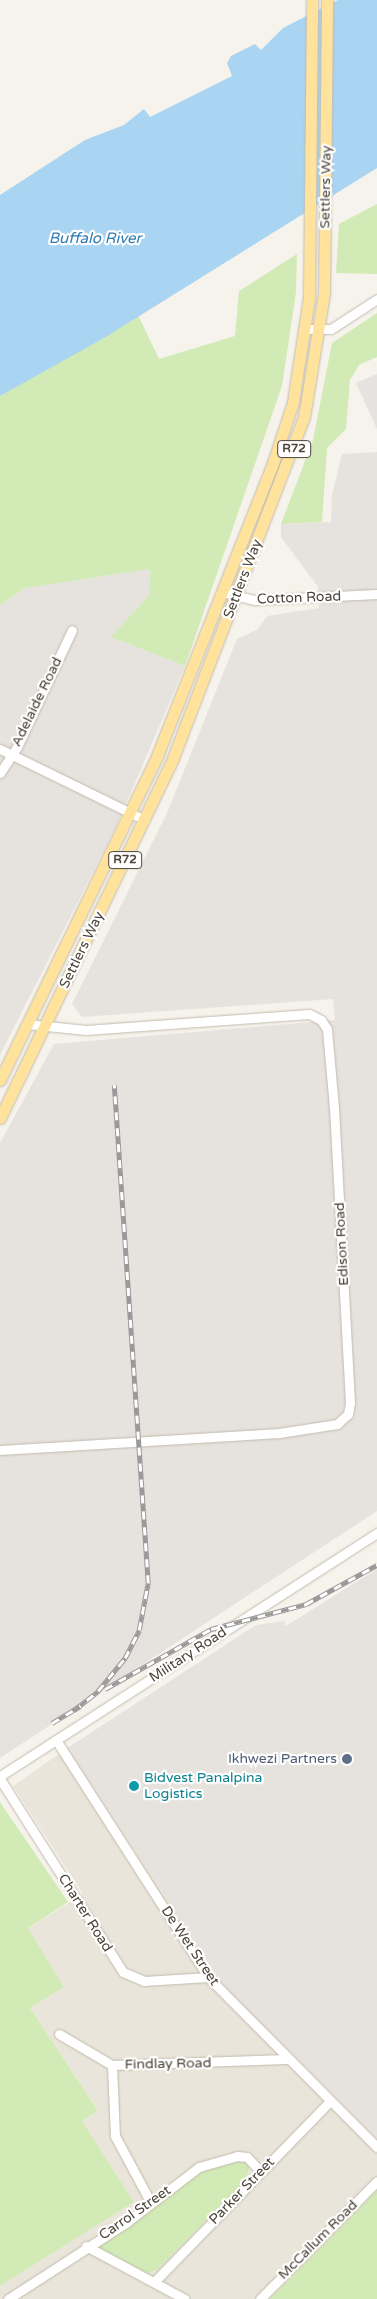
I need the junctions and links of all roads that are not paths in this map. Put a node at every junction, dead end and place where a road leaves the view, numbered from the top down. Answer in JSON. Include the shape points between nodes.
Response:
{"nodes":[{"id":1,"x":312,"y":0,"type":"edge"},
{"id":2,"x":327,"y":0,"type":"edge"},
{"id":3,"x":377,"y":298,"type":"edge"},
{"id":4,"x":306,"y":329,"type":"junction"},
{"id":5,"x":320,"y":330,"type":"junction"},
{"id":6,"x":222,"y":592,"type":"junction"},
{"id":7,"x":377,"y":594,"type":"edge"},
{"id":8,"x":237,"y":597,"type":"junction"},
{"id":9,"x":72,"y":630,"type":"dead end"},
{"id":10,"x":0,"y":749,"type":"edge"},
{"id":11,"x":10,"y":754,"type":"junction"},
{"id":12,"x":0,"y":773,"type":"edge"},
{"id":13,"x":132,"y":813,"type":"junction"},
{"id":14,"x":145,"y":820,"type":"junction"},
{"id":15,"x":27,"y":1024,"type":"junction"},
{"id":16,"x":44,"y":1028,"type":"junction"},
{"id":17,"x":0,"y":1080,"type":"edge"},
{"id":18,"x":0,"y":1118,"type":"edge"},
{"id":19,"x":0,"y":1450,"type":"edge"},
{"id":20,"x":377,"y":1533,"type":"edge"},
{"id":21,"x":56,"y":1740,"type":"junction"},
{"id":22,"x":0,"y":1778,"type":"edge"},
{"id":23,"x":208,"y":1977,"type":"junction"},
{"id":24,"x":59,"y":2034,"type":"dead end"},
{"id":25,"x":286,"y":2059,"type":"junction"},
{"id":26,"x":112,"y":2065,"type":"junction"},
{"id":27,"x":329,"y":2102,"type":"junction"},
{"id":28,"x":377,"y":2147,"type":"edge"},
{"id":29,"x":260,"y":2172,"type":"junction"},
{"id":30,"x":377,"y":2181,"type":"edge"},
{"id":31,"x":151,"y":2203,"type":"junction"},
{"id":32,"x":86,"y":2246,"type":"junction"},
{"id":33,"x":155,"y":2281,"type":"junction"},
{"id":34,"x":10,"y":2296,"type":"edge"},
{"id":35,"x":185,"y":2299,"type":"edge"},
{"id":36,"x":260,"y":2299,"type":"edge"}],
"edges":[{"from":1,"to":4,"type":"main road","name":"Settlers Way","number":"R72"},
{"from":2,"to":5,"type":"main road","name":"Settlers Way","number":"R72","via":[[324,294]]},
{"from":3,"to":5,"type":"street","via":[[354,316]]},
{"from":4,"to":5,"type":"street"},
{"from":4,"to":6,"type":"main road","name":"Settlers Way","number":"R72","via":[[301,369],[282,438]]},
{"from":5,"to":8,"type":"main road","name":"Settlers Way","number":"R72","via":[[297,441]]},
{"from":6,"to":8,"type":"street","name":"Cotton Road"},
{"from":6,"to":13,"type":"main road","name":"Settlers Way","number":"R72"},
{"from":7,"to":8,"type":"street","name":"Cotton Road","via":[[282,600]]},
{"from":8,"to":14,"type":"main road","name":"Settlers Way","number":"R72"},
{"from":9,"to":11,"type":"street","name":"Adelaide Road","via":[[17,747]]},
{"from":10,"to":11,"type":"street"},
{"from":11,"to":12,"type":"street","name":"Adelaide Road"},
{"from":11,"to":13,"type":"street"},
{"from":13,"to":14,"type":"street"},
{"from":13,"to":15,"type":"main road","name":"Settlers Way","number":"R72"},
{"from":14,"to":16,"type":"main road","name":"Settlers Way","number":"R72"},
{"from":15,"to":16,"type":"street","name":"Edison Road"},
{"from":15,"to":17,"type":"main road","name":"Settlers Way","number":"R72"},
{"from":16,"to":18,"type":"main road","name":"Settlers Way","number":"R72"},
{"from":16,"to":19,"type":"street","name":"Edison Road","via":[[86,1030],[309,1014],[321,1020],[327,1029],[334,1108],[350,1403],[348,1414],[337,1424],[279,1433]]},
{"from":20,"to":21,"type":"street","name":"Military Road"},
{"from":21,"to":22,"type":"street","name":"Military Road"},
{"from":21,"to":23,"type":"street","name":"De Wet Street"},
{"from":22,"to":23,"type":"street","name":"Charter Road","via":[[123,1972],[144,1981]]},
{"from":23,"to":25,"type":"street","name":"De Wet Street"},
{"from":24,"to":26,"type":"street","name":"Findlay Road"},
{"from":25,"to":26,"type":"street","name":"Findlay Road"},
{"from":25,"to":27,"type":"street","name":"De Wet Street"},
{"from":26,"to":31,"type":"street","via":[[115,2136]]},
{"from":27,"to":28,"type":"street","name":"De Wet Street"},
{"from":27,"to":29,"type":"street","name":"Parker Street"},
{"from":29,"to":31,"type":"street","name":"Carrol Street","via":[[247,2157],[212,2160]]},
{"from":29,"to":33,"type":"street","name":"Parker Street"},
{"from":30,"to":36,"type":"street","name":"McCallum Road"},
{"from":31,"to":32,"type":"street","name":"Carrol Street"},
{"from":32,"to":33,"type":"street","via":[[126,2270]]},
{"from":32,"to":34,"type":"street","name":"Carrol Street"},
{"from":33,"to":35,"type":"street"}]}
